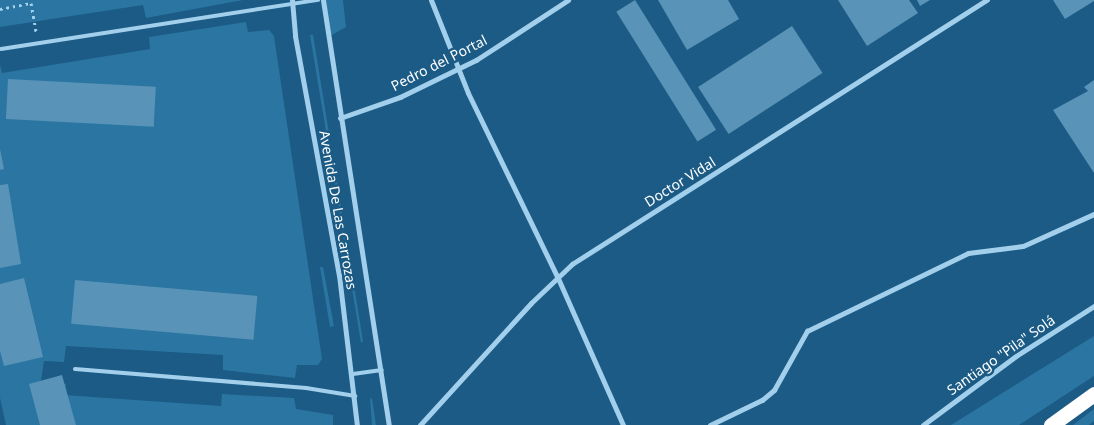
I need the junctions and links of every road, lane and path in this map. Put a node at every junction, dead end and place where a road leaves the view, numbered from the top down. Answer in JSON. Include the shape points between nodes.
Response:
{"nodes":[{"id":1,"x":318,"y":0,"type":"edge"},
{"id":2,"x":323,"y":0,"type":"edge"},
{"id":3,"x":431,"y":0,"type":"edge"},
{"id":4,"x":568,"y":0,"type":"edge"},
{"id":5,"x":987,"y":0,"type":"edge"},
{"id":6,"x":292,"y":2,"type":"edge"},
{"id":7,"x":0,"y":9,"type":"edge"},
{"id":8,"x":38,"y":44,"type":"junction"},
{"id":9,"x":1,"y":49,"type":"edge"},
{"id":10,"x":459,"y":66,"type":"junction"},
{"id":11,"x":340,"y":118,"type":"junction"},
{"id":12,"x":1094,"y":214,"type":"edge"},
{"id":13,"x":557,"y":276,"type":"junction"},
{"id":14,"x":1094,"y":306,"type":"edge"},
{"id":15,"x":75,"y":369,"type":"dead end"},
{"id":16,"x":382,"y":370,"type":"junction"},
{"id":17,"x":353,"y":374,"type":"junction"},
{"id":18,"x":1094,"y":394,"type":"edge"},
{"id":19,"x":355,"y":396,"type":"junction"},
{"id":20,"x":357,"y":425,"type":"edge"},
{"id":21,"x":389,"y":425,"type":"edge"},
{"id":22,"x":420,"y":425,"type":"edge"},
{"id":23,"x":623,"y":425,"type":"edge"},
{"id":24,"x":710,"y":425,"type":"edge"},
{"id":25,"x":923,"y":425,"type":"edge"},
{"id":26,"x":1051,"y":425,"type":"edge"}],
"edges":[{"from":1,"to":6,"type":"lane"},
{"from":2,"to":11,"type":"street","name":"Avenida De Las Carrozas"},
{"from":3,"to":10,"type":"street"},
{"from":4,"to":10,"type":"street","name":"Pedro del Portal","via":[[476,60]]},
{"from":5,"to":13,"type":"street","name":"Doctor Vidal"},
{"from":6,"to":8,"type":"lane"},
{"from":6,"to":17,"type":"street","name":"Avenida De Las Carrozas"},
{"from":7,"to":8,"type":"path","via":[[31,3]]},
{"from":8,"to":9,"type":"lane"},
{"from":10,"to":11,"type":"street","name":"Pedro del Portal","via":[[400,97]]},
{"from":10,"to":13,"type":"street","via":[[468,93]]},
{"from":11,"to":16,"type":"street","name":"Avenida De Las Carrozas"},
{"from":12,"to":24,"type":"street","via":[[1023,246],[968,253],[807,331],[774,390],[762,400]]},
{"from":13,"to":22,"type":"street","name":"Doctor Vidal"},
{"from":13,"to":23,"type":"street"},
{"from":14,"to":25,"type":"street","name":"Santiago \"Pila\" Solá","via":[[1016,356]]},
{"from":15,"to":19,"type":"lane","via":[[306,388]]},
{"from":16,"to":17,"type":"lane"},
{"from":16,"to":21,"type":"street","name":"Avenida De Las Carrozas"},
{"from":17,"to":19,"type":"street","name":"Avenida De Las Carrozas"},
{"from":18,"to":26,"type":"highway"},
{"from":19,"to":20,"type":"street","name":"Avenida De Las Carrozas"}]}
